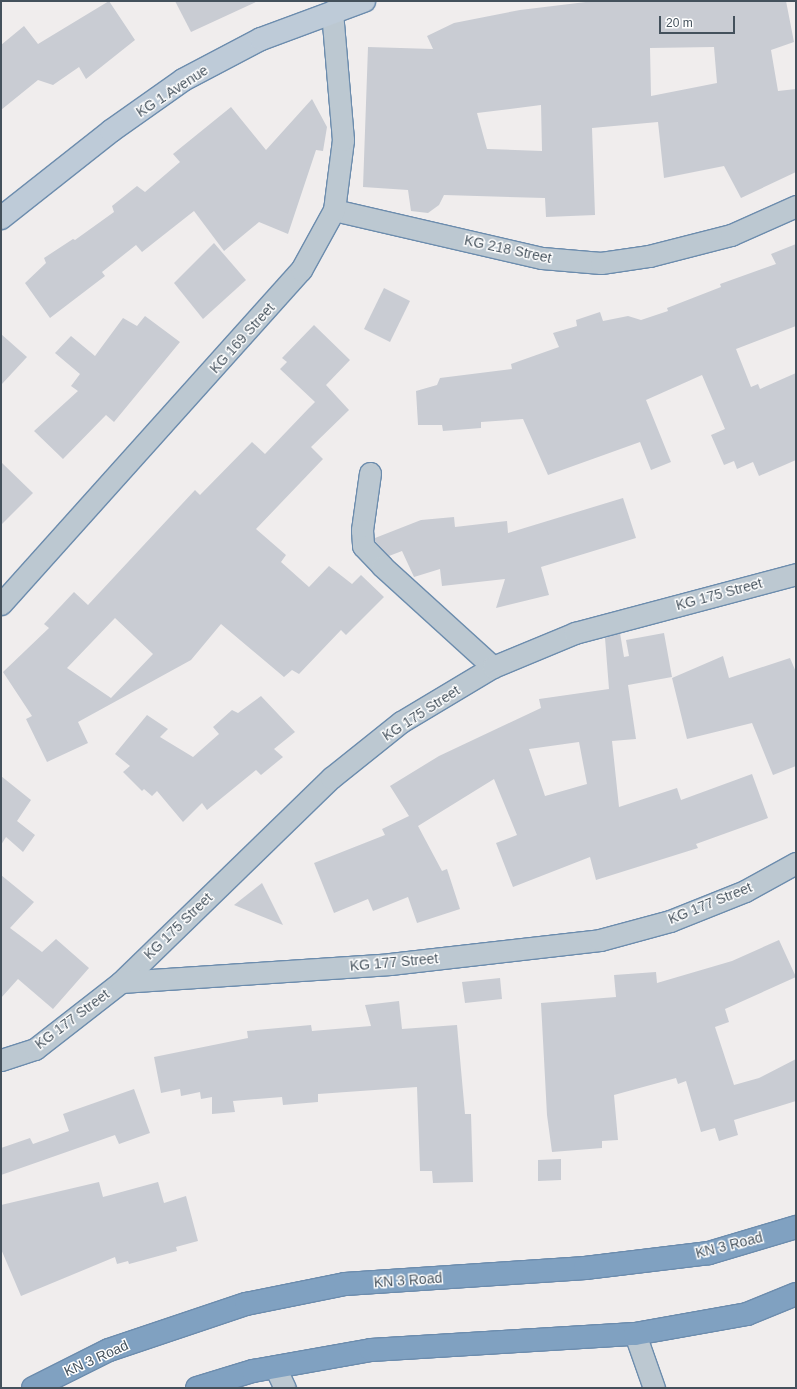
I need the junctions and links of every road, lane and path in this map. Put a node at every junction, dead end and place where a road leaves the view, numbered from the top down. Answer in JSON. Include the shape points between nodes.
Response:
{"nodes":[{"id":1,"x":364,"y":1,"type":"edge"},
{"id":2,"x":332,"y":11,"type":"junction"},
{"id":3,"x":796,"y":206,"type":"edge"},
{"id":4,"x":334,"y":210,"type":"junction"},
{"id":5,"x":1,"y":218,"type":"edge"},
{"id":6,"x":370,"y":473,"type":"dead end"},
{"id":7,"x":796,"y":574,"type":"edge"},
{"id":8,"x":1,"y":604,"type":"edge"},
{"id":9,"x":493,"y":667,"type":"junction"},
{"id":10,"x":796,"y":863,"type":"edge"},
{"id":11,"x":121,"y":982,"type":"junction"},
{"id":12,"x":1,"y":1060,"type":"edge"},
{"id":13,"x":796,"y":1227,"type":"edge"},
{"id":14,"x":796,"y":1294,"type":"edge"},
{"id":15,"x":635,"y":1334,"type":"junction"},
{"id":16,"x":275,"y":1367,"type":"junction"},
{"id":17,"x":33,"y":1388,"type":"edge"},
{"id":18,"x":197,"y":1388,"type":"edge"},
{"id":19,"x":285,"y":1388,"type":"edge"},
{"id":20,"x":654,"y":1388,"type":"edge"}],
"edges":[{"from":1,"to":2,"type":"street","name":"KG 1 Avenue"},
{"from":2,"to":4,"type":"street","name":"KG 169 Street","via":[[343,140]]},
{"from":2,"to":5,"type":"street","name":"KG 1 Avenue","via":[[260,39],[183,80],[111,131]]},
{"from":3,"to":4,"type":"street","name":"KG 218 Street","via":[[730,235],[649,256],[601,263],[542,258]]},
{"from":4,"to":8,"type":"street","name":"KG 169 Street","via":[[301,270]]},
{"from":6,"to":9,"type":"street","via":[[362,530],[363,546]]},
{"from":7,"to":9,"type":"street","name":"KG 175 Street","via":[[575,633]]},
{"from":9,"to":11,"type":"street","name":"KG 175 Street","via":[[401,722],[331,778]]},
{"from":10,"to":11,"type":"street","name":"KG 177 Street","via":[[745,891],[670,921],[600,940],[390,964]]},
{"from":11,"to":12,"type":"street","name":"KG 177 Street","via":[[35,1049]]},
{"from":13,"to":17,"type":"highway","name":"KN 3 Road","via":[[709,1253],[585,1268],[345,1284],[246,1304],[109,1350]]},
{"from":14,"to":15,"type":"highway","via":[[747,1314]]},
{"from":15,"to":16,"type":"highway","via":[[371,1350]]},
{"from":15,"to":20,"type":"street"},
{"from":16,"to":18,"type":"highway"},
{"from":16,"to":19,"type":"street"}]}
